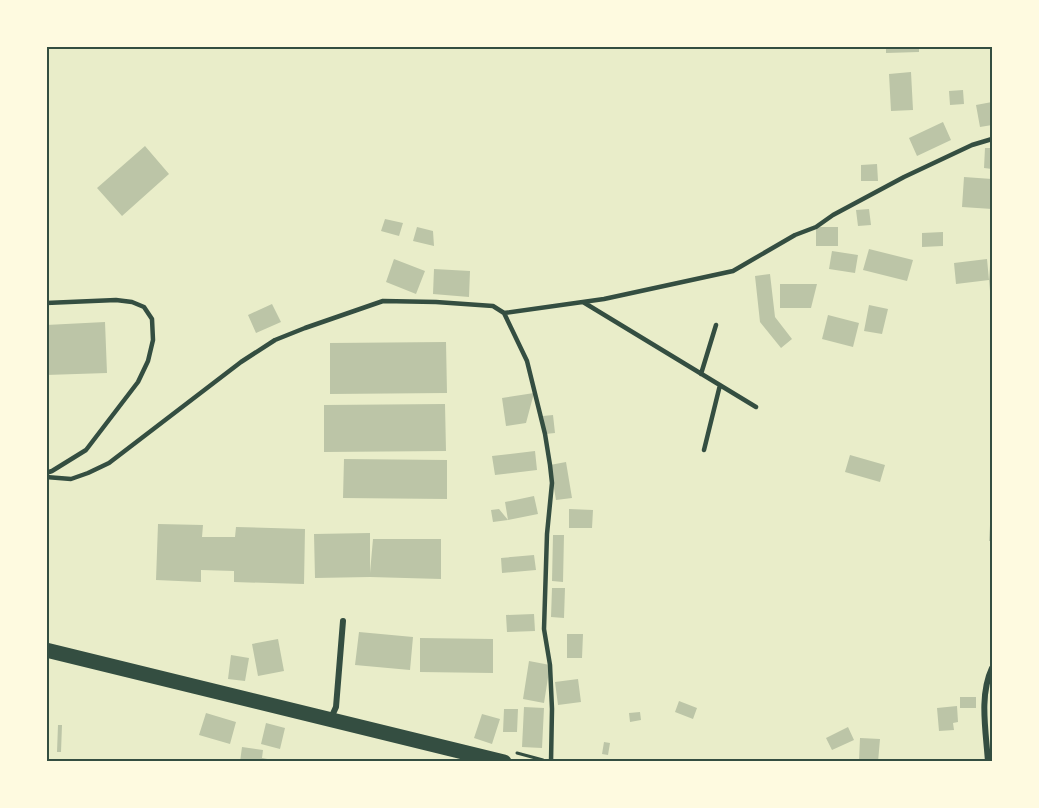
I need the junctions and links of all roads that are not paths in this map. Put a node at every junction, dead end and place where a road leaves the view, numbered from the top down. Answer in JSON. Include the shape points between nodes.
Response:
{"nodes":[{"id":1,"x":993,"y":139,"type":"edge"},
{"id":2,"x":583,"y":302,"type":"junction"},
{"id":3,"x":46,"y":303,"type":"edge"},
{"id":4,"x":504,"y":313,"type":"junction"},
{"id":5,"x":716,"y":325,"type":"dead end"},
{"id":6,"x":701,"y":374,"type":"junction"},
{"id":7,"x":720,"y":385,"type":"junction"},
{"id":8,"x":756,"y":407,"type":"dead end"},
{"id":9,"x":704,"y":450,"type":"dead end"},
{"id":10,"x":46,"y":475,"type":"edge"},
{"id":11,"x":343,"y":621,"type":"dead end"},
{"id":12,"x":46,"y":650,"type":"edge"},
{"id":13,"x":993,"y":668,"type":"edge"},
{"id":14,"x":990,"y":678,"type":"edge"},
{"id":15,"x":331,"y":718,"type":"junction"},
{"id":16,"x":504,"y":762,"type":"edge"},
{"id":17,"x":551,"y":762,"type":"edge"},
{"id":18,"x":988,"y":762,"type":"edge"}],
"edges":[{"from":1,"to":2,"type":"lane","via":[[972,144],[904,177],[733,271]]},
{"from":2,"to":4,"type":"lane"},
{"from":2,"to":6,"type":"lane"},
{"from":3,"to":10,"type":"lane","via":[[132,302],[144,307],[152,319],[153,340],[138,382],[86,450]]},
{"from":4,"to":10,"type":"lane","via":[[493,306],[383,301],[305,328],[275,340],[241,362],[109,463],[71,479]]},
{"from":4,"to":17,"type":"lane","via":[[526,361],[545,434],[552,483],[544,629],[550,665]]},
{"from":5,"to":6,"type":"lane"},
{"from":6,"to":7,"type":"lane"},
{"from":7,"to":8,"type":"lane"},
{"from":7,"to":9,"type":"lane"},
{"from":11,"to":15,"type":"street","via":[[336,707]]},
{"from":12,"to":15,"type":"main road"},
{"from":13,"to":14,"type":"street"},
{"from":14,"to":18,"type":"street","via":[[984,699]]},
{"from":15,"to":16,"type":"main road"}]}
